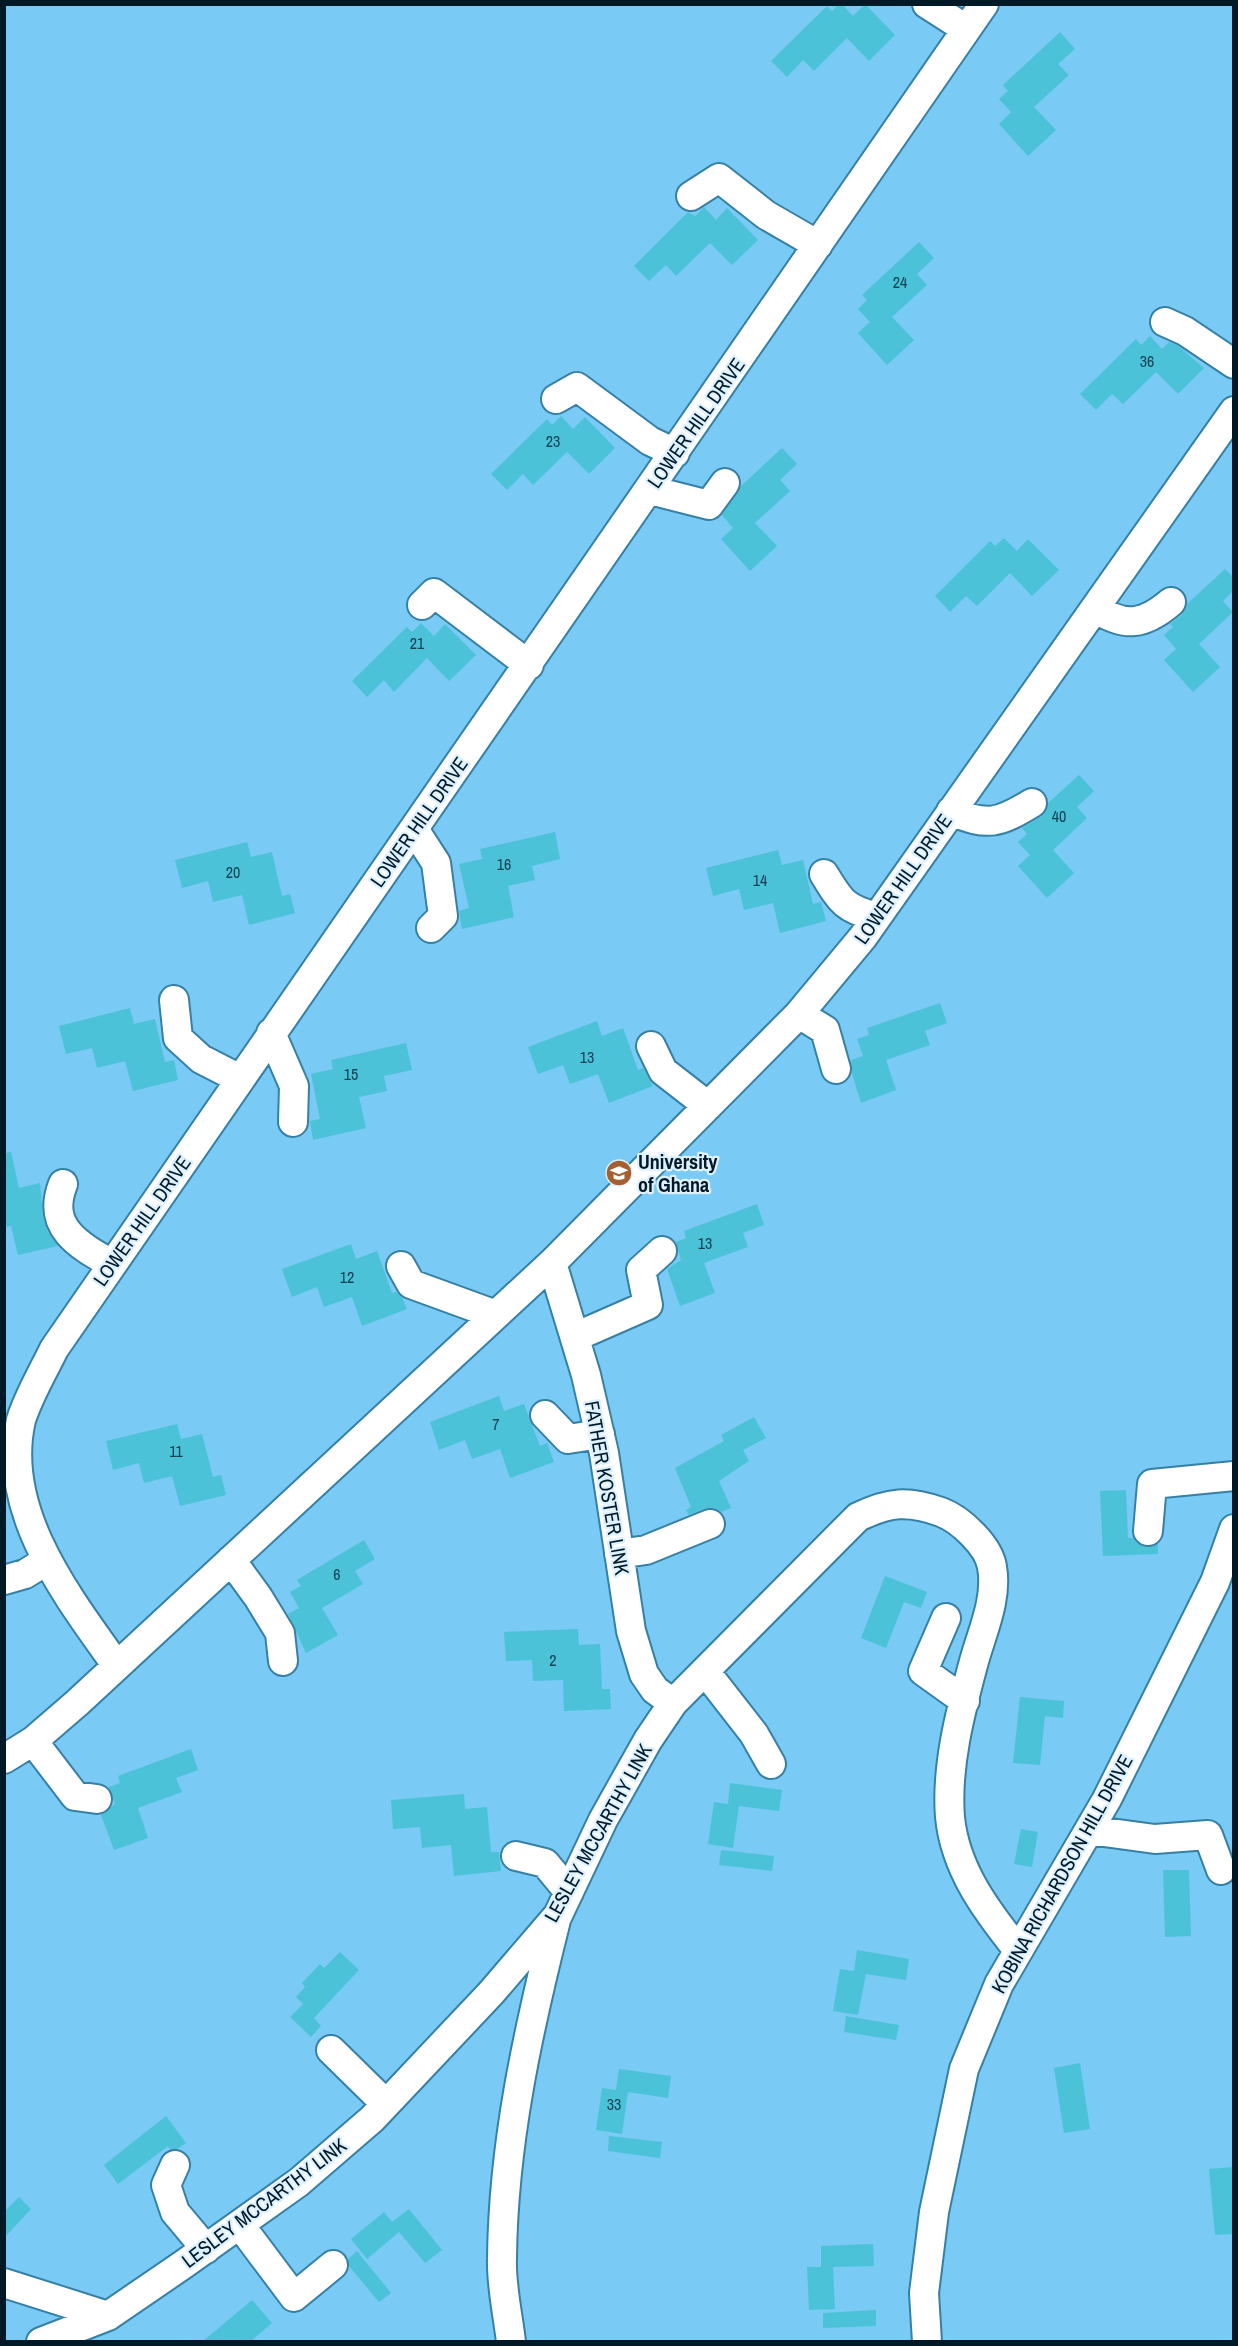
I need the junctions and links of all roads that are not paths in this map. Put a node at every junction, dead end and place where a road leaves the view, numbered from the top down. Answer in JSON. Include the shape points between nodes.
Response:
{"nodes":[{"id":1,"x":927,"y":4,"type":"edge"},
{"id":2,"x":984,"y":4,"type":"edge"},
{"id":3,"x":966,"y":29,"type":"junction"},
{"id":4,"x":691,"y":196,"type":"dead end"},
{"id":5,"x":818,"y":245,"type":"junction"},
{"id":6,"x":1165,"y":322,"type":"dead end"},
{"id":7,"x":1233,"y":364,"type":"edge"},
{"id":8,"x":556,"y":399,"type":"dead end"},
{"id":9,"x":1233,"y":411,"type":"edge"},
{"id":10,"x":675,"y":453,"type":"junction"},
{"id":11,"x":725,"y":483,"type":"dead end"},
{"id":12,"x":650,"y":490,"type":"junction"},
{"id":13,"x":1171,"y":602,"type":"dead end"},
{"id":14,"x":422,"y":605,"type":"dead end"},
{"id":15,"x":1095,"y":608,"type":"junction"},
{"id":16,"x":529,"y":665,"type":"junction"},
{"id":17,"x":1032,"y":803,"type":"dead end"},
{"id":18,"x":951,"y":811,"type":"junction"},
{"id":19,"x":414,"y":829,"type":"junction"},
{"id":20,"x":824,"y":874,"type":"dead end"},
{"id":21,"x":877,"y":917,"type":"junction"},
{"id":22,"x":431,"y":928,"type":"dead end"},
{"id":23,"x":174,"y":1000,"type":"dead end"},
{"id":24,"x":799,"y":1014,"type":"junction"},
{"id":25,"x":271,"y":1033,"type":"junction"},
{"id":26,"x":651,"y":1046,"type":"dead end"},
{"id":27,"x":836,"y":1069,"type":"dead end"},
{"id":28,"x":240,"y":1079,"type":"junction"},
{"id":29,"x":708,"y":1106,"type":"junction"},
{"id":30,"x":292,"y":1122,"type":"dead end"},
{"id":31,"x":63,"y":1184,"type":"dead end"},
{"id":32,"x":662,"y":1251,"type":"dead end"},
{"id":33,"x":552,"y":1263,"type":"junction"},
{"id":34,"x":112,"y":1264,"type":"junction"},
{"id":35,"x":401,"y":1266,"type":"dead end"},
{"id":36,"x":496,"y":1316,"type":"junction"},
{"id":37,"x":575,"y":1337,"type":"junction"},
{"id":38,"x":545,"y":1415,"type":"dead end"},
{"id":39,"x":600,"y":1434,"type":"junction"},
{"id":40,"x":1233,"y":1476,"type":"edge"},
{"id":41,"x":710,"y":1524,"type":"dead end"},
{"id":42,"x":1233,"y":1528,"type":"edge"},
{"id":43,"x":1148,"y":1531,"type":"dead end"},
{"id":44,"x":619,"y":1554,"type":"junction"},
{"id":45,"x":231,"y":1560,"type":"junction"},
{"id":46,"x":46,"y":1561,"type":"junction"},
{"id":47,"x":4,"y":1580,"type":"edge"},
{"id":48,"x":946,"y":1618,"type":"dead end"},
{"id":49,"x":283,"y":1661,"type":"dead end"},
{"id":50,"x":117,"y":1666,"type":"junction"},
{"id":51,"x":705,"y":1671,"type":"junction"},
{"id":52,"x":965,"y":1701,"type":"junction"},
{"id":53,"x":673,"y":1703,"type":"junction"},
{"id":54,"x":33,"y":1741,"type":"junction"},
{"id":55,"x":4,"y":1759,"type":"edge"},
{"id":56,"x":771,"y":1764,"type":"dead end"},
{"id":57,"x":97,"y":1799,"type":"dead end"},
{"id":58,"x":1089,"y":1830,"type":"junction"},
{"id":59,"x":516,"y":1856,"type":"dead end"},
{"id":60,"x":1221,"y":1870,"type":"dead end"},
{"id":61,"x":563,"y":1904,"type":"junction"},
{"id":62,"x":1017,"y":1949,"type":"junction"},
{"id":63,"x":331,"y":2050,"type":"dead end"},
{"id":64,"x":386,"y":2104,"type":"junction"},
{"id":65,"x":175,"y":2165,"type":"dead end"},
{"id":66,"x":240,"y":2225,"type":"junction"},
{"id":67,"x":206,"y":2249,"type":"junction"},
{"id":68,"x":333,"y":2265,"type":"dead end"},
{"id":69,"x":4,"y":2283,"type":"edge"},
{"id":70,"x":108,"y":2316,"type":"junction"},
{"id":71,"x":41,"y":2342,"type":"edge"},
{"id":72,"x":512,"y":2342,"type":"edge"},
{"id":73,"x":927,"y":2342,"type":"edge"}],
"edges":[{"from":1,"to":3,"type":"street"},
{"from":2,"to":3,"type":"street","name":"LOWER HILL DRIVE"},
{"from":3,"to":5,"type":"street","name":"LOWER HILL DRIVE"},
{"from":4,"to":5,"type":"street","via":[[719,178],[766,215]]},
{"from":5,"to":10,"type":"street","name":"LOWER HILL DRIVE"},
{"from":6,"to":7,"type":"street"},
{"from":8,"to":10,"type":"street","via":[[578,387],[650,441]]},
{"from":9,"to":15,"type":"street","name":"LOWER HILL DRIVE"},
{"from":10,"to":12,"type":"street","name":"LOWER HILL DRIVE"},
{"from":11,"to":12,"type":"street","via":[[708,505]]},
{"from":12,"to":16,"type":"street","name":"LOWER HILL DRIVE"},
{"from":13,"to":15,"type":"street","via":[[1147,620],[1114,619]]},
{"from":14,"to":16,"type":"street","via":[[434,593]]},
{"from":15,"to":18,"type":"street","name":"LOWER HILL DRIVE"},
{"from":16,"to":19,"type":"street","name":"LOWER HILL DRIVE"},
{"from":17,"to":18,"type":"street","via":[[993,822]]},
{"from":18,"to":21,"type":"street","name":"LOWER HILL DRIVE"},
{"from":19,"to":22,"type":"street","via":[[436,863],[443,916]]},
{"from":19,"to":25,"type":"street","name":"LOWER HILL DRIVE"},
{"from":20,"to":21,"type":"street","via":[[837,896],[854,911]]},
{"from":21,"to":24,"type":"street","name":"LOWER HILL DRIVE"},
{"from":23,"to":28,"type":"street","via":[[178,1038],[201,1059]]},
{"from":24,"to":27,"type":"street","via":[[825,1030]]},
{"from":24,"to":29,"type":"street","name":"LOWER HILL DRIVE"},
{"from":25,"to":28,"type":"street","name":"LOWER HILL DRIVE"},
{"from":25,"to":30,"type":"street","via":[[294,1086]]},
{"from":26,"to":29,"type":"street","via":[[663,1071]]},
{"from":28,"to":34,"type":"street","name":"LOWER HILL DRIVE"},
{"from":29,"to":33,"type":"street","name":"LOWER HILL DRIVE"},
{"from":31,"to":34,"type":"street","via":[[57,1208],[68,1234]]},
{"from":32,"to":37,"type":"street","via":[[641,1270],[648,1305]]},
{"from":33,"to":36,"type":"street","name":"LOWER HILL DRIVE"},
{"from":33,"to":37,"type":"street","name":"FATHER KOSTER LINK"},
{"from":34,"to":46,"type":"street","name":"LOWER HILL DRIVE","via":[[54,1349],[20,1421],[15,1451],[16,1484],[23,1516]]},
{"from":35,"to":36,"type":"street","via":[[411,1284]]},
{"from":36,"to":45,"type":"street","name":"LOWER HILL DRIVE"},
{"from":37,"to":39,"type":"street","name":"FATHER KOSTER LINK"},
{"from":38,"to":39,"type":"street","via":[[568,1439]]},
{"from":39,"to":44,"type":"street","name":"FATHER KOSTER LINK"},
{"from":40,"to":43,"type":"street","via":[[1152,1484]]},
{"from":41,"to":44,"type":"street","via":[[646,1550]]},
{"from":42,"to":58,"type":"street","name":"KOBINA RICHARDSON HILL DRIVE","via":[[1215,1582]]},
{"from":44,"to":53,"type":"street","name":"FATHER KOSTER LINK","via":[[631,1631],[644,1674],[655,1690]]},
{"from":45,"to":49,"type":"street","via":[[279,1633]]},
{"from":45,"to":50,"type":"street","name":"LOWER HILL DRIVE"},
{"from":46,"to":47,"type":"street","via":[[25,1574]]},
{"from":46,"to":50,"type":"street","name":"LOWER HILL DRIVE"},
{"from":48,"to":52,"type":"street","via":[[922,1671]]},
{"from":50,"to":54,"type":"street","name":"LOWER HILL DRIVE"},
{"from":51,"to":52,"type":"street","name":"LESLEY MCCARTHY LINK","via":[[858,1516],[881,1506],[916,1503],[952,1516],[977,1539],[992,1566],[990,1609]]},
{"from":51,"to":53,"type":"street","name":"LESLEY MCCARTHY LINK"},
{"from":51,"to":56,"type":"street","via":[[754,1734]]},
{"from":52,"to":62,"type":"street","name":"LESLEY MCCARTHY LINK","via":[[949,1777],[956,1849],[971,1883]]},
{"from":53,"to":61,"type":"street","name":"LESLEY MCCARTHY LINK","via":[[603,1820]]},
{"from":54,"to":55,"type":"street","name":"LOWER HILL DRIVE"},
{"from":54,"to":57,"type":"street","via":[[75,1796]]},
{"from":58,"to":60,"type":"street","via":[[1155,1839],[1208,1835]]},
{"from":58,"to":62,"type":"street","name":"KOBINA RICHARDSON HILL DRIVE"},
{"from":59,"to":61,"type":"street","via":[[545,1863]]},
{"from":61,"to":64,"type":"street","name":"LESLEY MCCARTHY LINK","via":[[491,1993]]},
{"from":61,"to":72,"type":"street","via":[[532,2014],[517,2093],[502,2261]]},
{"from":62,"to":73,"type":"street","name":"KOBINA RICHARDSON HILL DRIVE","via":[[964,2069],[931,2235],[924,2293]]},
{"from":63,"to":64,"type":"street"},
{"from":64,"to":66,"type":"street","name":"LESLEY MCCARTHY LINK","via":[[298,2182]]},
{"from":65,"to":67,"type":"street","via":[[166,2186],[175,2212]]},
{"from":66,"to":67,"type":"street","name":"LESLEY MCCARTHY LINK"},
{"from":66,"to":68,"type":"street","via":[[294,2297]]},
{"from":67,"to":70,"type":"street","name":"LESLEY MCCARTHY LINK"},
{"from":69,"to":70,"type":"street"},
{"from":70,"to":71,"type":"street","name":"LESLEY MCCARTHY LINK"}]}
